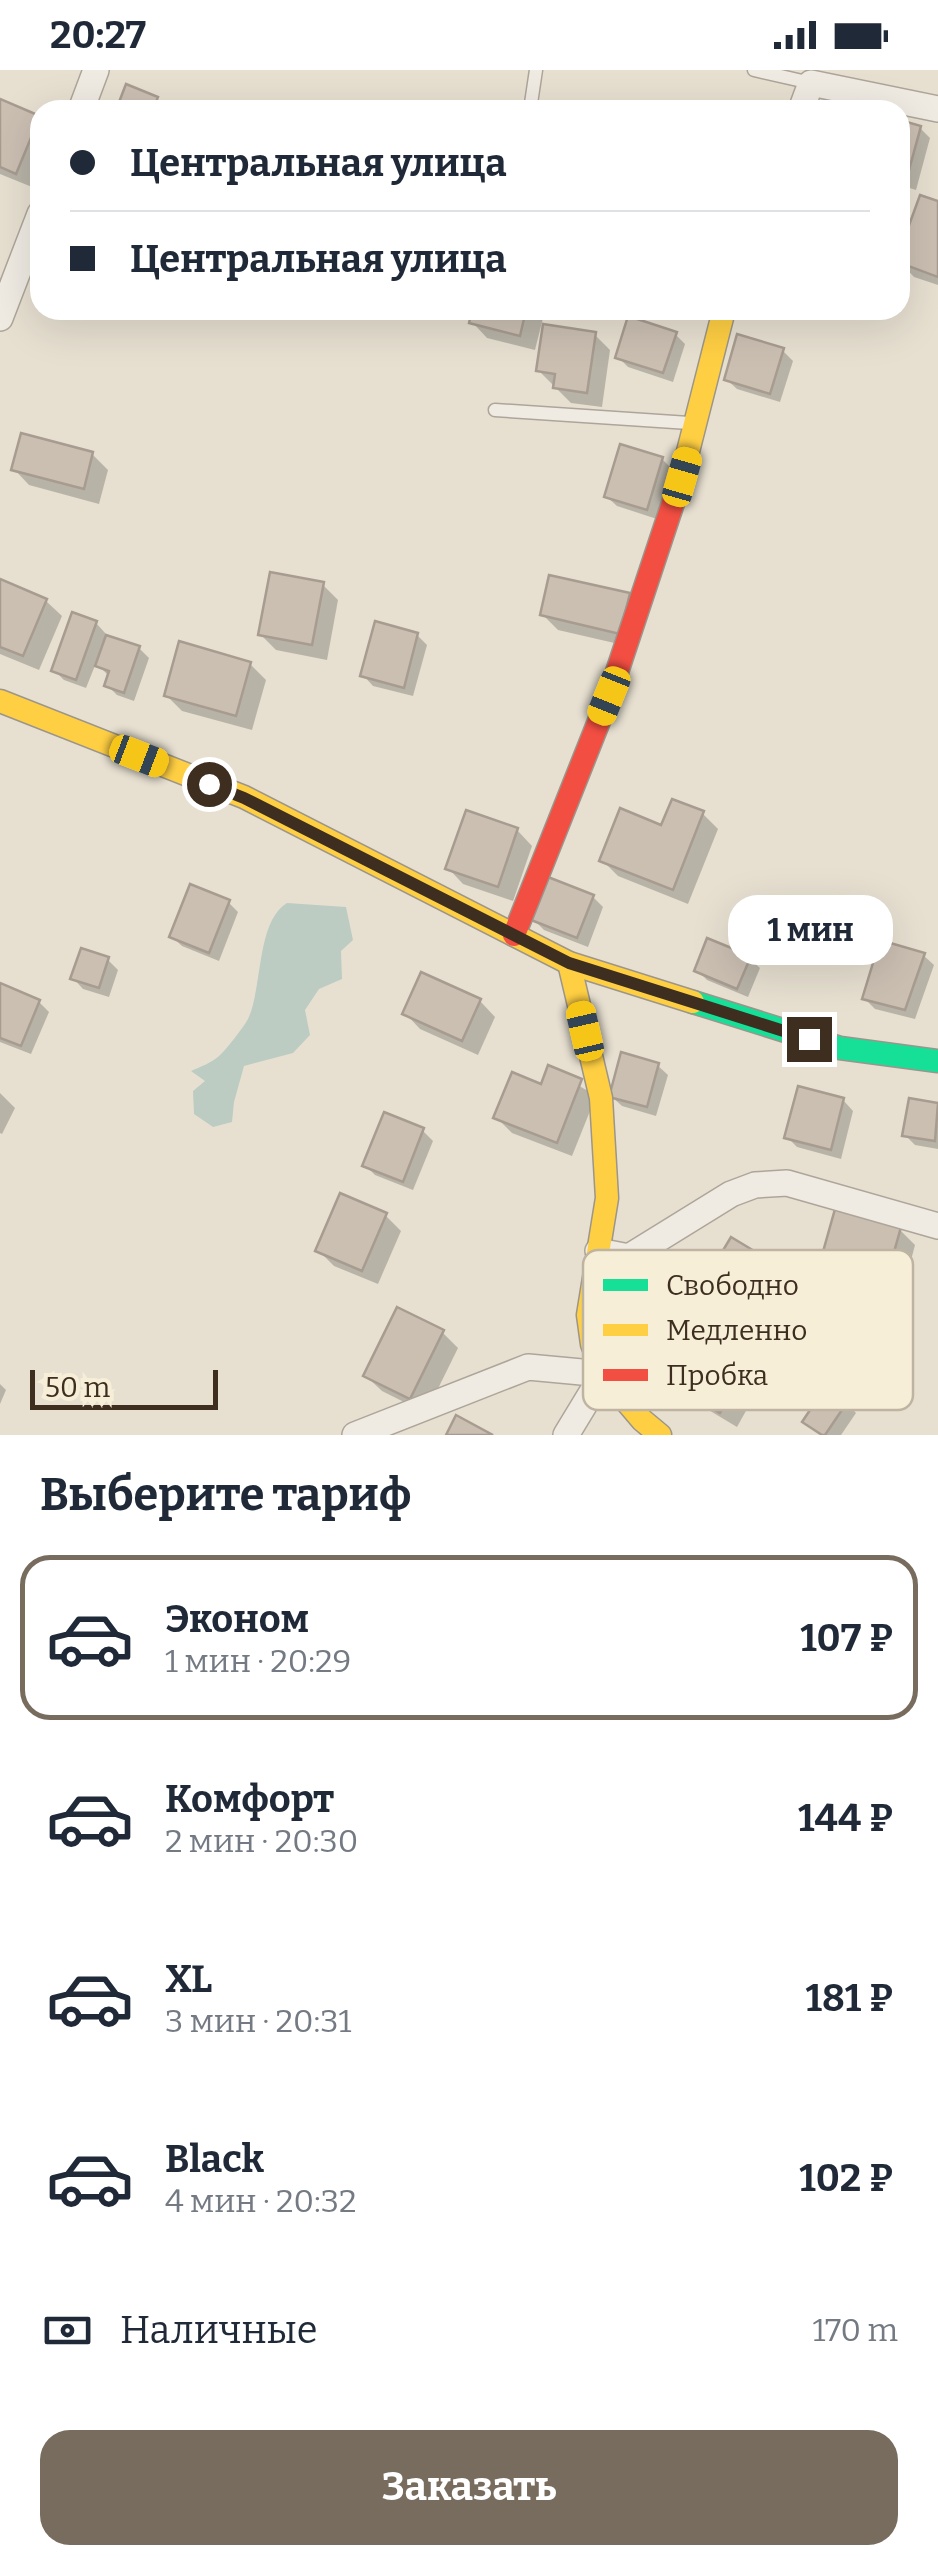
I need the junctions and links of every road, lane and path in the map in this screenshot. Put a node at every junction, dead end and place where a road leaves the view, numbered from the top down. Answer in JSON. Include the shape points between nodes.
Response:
{"nodes":[{"id":1,"x":96,"y":70,"type":"edge"},
{"id":2,"x":536,"y":70,"type":"edge"},
{"id":3,"x":754,"y":70,"type":"edge"},
{"id":4,"x":811,"y":83,"type":"junction"},
{"id":5,"x":85,"y":100,"type":"edge"},
{"id":6,"x":532,"y":100,"type":"edge"},
{"id":7,"x":805,"y":100,"type":"edge"},
{"id":8,"x":894,"y":100,"type":"edge"},
{"id":9,"x":910,"y":103,"type":"edge"},
{"id":10,"x":938,"y":109,"type":"edge"},
{"id":11,"x":30,"y":240,"type":"edge"},
{"id":12,"x":0,"y":318,"type":"edge"},
{"id":13,"x":722,"y":320,"type":"edge"},
{"id":14,"x":495,"y":410,"type":"dead end"},
{"id":15,"x":697,"y":423,"type":"junction"},
{"id":16,"x":0,"y":700,"type":"edge"},
{"id":17,"x":514,"y":935,"type":"junction"},
{"id":18,"x":569,"y":963,"type":"junction"},
{"id":19,"x":938,"y":1061,"type":"edge"},
{"id":20,"x":938,"y":1226,"type":"edge"},
{"id":21,"x":598,"y":1250,"type":"edge"},
{"id":22,"x":640,"y":1250,"type":"edge"},
{"id":23,"x":583,"y":1372,"type":"edge"},
{"id":24,"x":583,"y":1407,"type":"edge"},
{"id":25,"x":634,"y":1410,"type":"edge"},
{"id":26,"x":355,"y":1435,"type":"edge"},
{"id":27,"x":566,"y":1435,"type":"edge"},
{"id":28,"x":660,"y":1435,"type":"edge"}],
"edges":[{"from":1,"to":5,"type":"street"},
{"from":2,"to":6,"type":"lane"},
{"from":3,"to":4,"type":"lane"},
{"from":4,"to":7,"type":"street"},
{"from":4,"to":8,"type":"street"},
{"from":9,"to":10,"type":"street"},
{"from":11,"to":12,"type":"street"},
{"from":13,"to":15,"type":"street"},
{"from":14,"to":15,"type":"lane"},
{"from":15,"to":17,"type":"street","via":[[609,696]]},
{"from":16,"to":17,"type":"street","via":[[244,798]]},
{"from":17,"to":18,"type":"street"},
{"from":18,"to":19,"type":"street","via":[[840,1048]]},
{"from":18,"to":21,"type":"street","via":[[601,1098],[607,1198]]},
{"from":20,"to":22,"type":"street","via":[[786,1183],[755,1185]]},
{"from":23,"to":26,"type":"street","via":[[528,1367]]},
{"from":24,"to":27,"type":"street"},
{"from":25,"to":28,"type":"street"}]}
